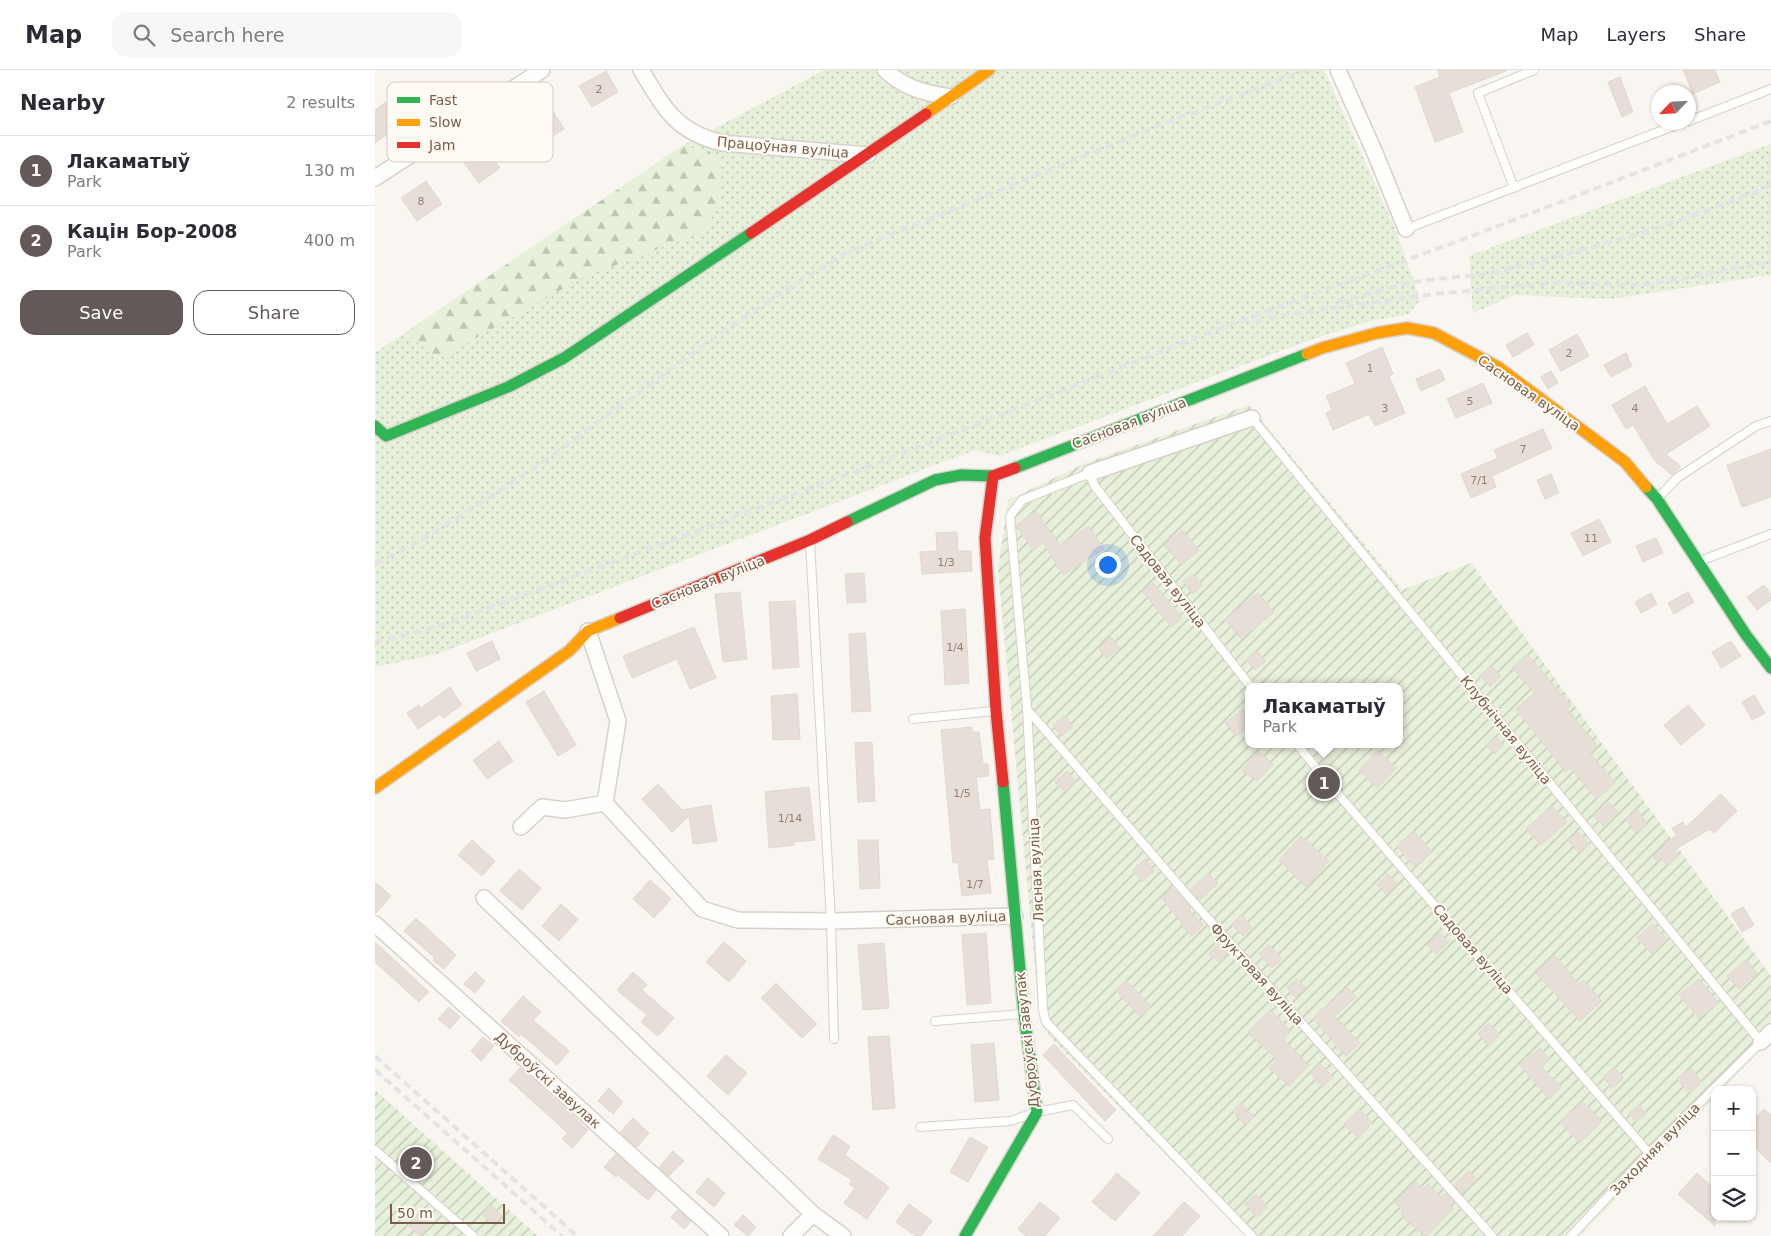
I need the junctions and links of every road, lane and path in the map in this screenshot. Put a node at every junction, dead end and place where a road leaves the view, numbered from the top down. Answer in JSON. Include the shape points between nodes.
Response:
{"nodes":[{"id":1,"x":542,"y":70,"type":"edge"},
{"id":2,"x":641,"y":70,"type":"edge"},
{"id":3,"x":885,"y":70,"type":"edge"},
{"id":4,"x":989,"y":70,"type":"edge"},
{"id":5,"x":1338,"y":70,"type":"edge"},
{"id":6,"x":1534,"y":70,"type":"edge"},
{"id":7,"x":523,"y":82,"type":"edge"},
{"id":8,"x":1771,"y":89,"type":"edge"},
{"id":9,"x":951,"y":97,"type":"junction"},
{"id":10,"x":1696,"y":118,"type":"edge"},
{"id":11,"x":1663,"y":130,"type":"edge"},
{"id":12,"x":868,"y":154,"type":"junction"},
{"id":13,"x":400,"y":162,"type":"edge"},
{"id":14,"x":375,"y":178,"type":"edge"},
{"id":15,"x":1514,"y":188,"type":"junction"},
{"id":16,"x":1406,"y":229,"type":"joint"},
{"id":17,"x":1252,"y":418,"type":"joint"},
{"id":18,"x":1771,"y":421,"type":"edge"},
{"id":19,"x":375,"y":426,"type":"edge"},
{"id":20,"x":1091,"y":472,"type":"junction"},
{"id":21,"x":993,"y":476,"type":"junction"},
{"id":22,"x":1657,"y":499,"type":"junction"},
{"id":23,"x":1771,"y":534,"type":"edge"},
{"id":24,"x":810,"y":540,"type":"junction"},
{"id":25,"x":1698,"y":562,"type":"junction"},
{"id":26,"x":588,"y":631,"type":"junction"},
{"id":27,"x":1771,"y":668,"type":"edge"},
{"id":28,"x":1248,"y":683,"type":"edge"},
{"id":29,"x":1027,"y":708,"type":"junction"},
{"id":30,"x":996,"y":710,"type":"junction"},
{"id":31,"x":913,"y":719,"type":"dead end"},
{"id":32,"x":1300,"y":748,"type":"edge"},
{"id":33,"x":375,"y":788,"type":"edge"},
{"id":34,"x":605,"y":803,"type":"junction"},
{"id":35,"x":521,"y":827,"type":"dead end"},
{"id":36,"x":484,"y":898,"type":"dead end"},
{"id":37,"x":1015,"y":916,"type":"junction"},
{"id":38,"x":831,"y":921,"type":"junction"},
{"id":39,"x":375,"y":924,"type":"edge"},
{"id":40,"x":1024,"y":1014,"type":"junction"},
{"id":41,"x":935,"y":1021,"type":"dead end"},
{"id":42,"x":1766,"y":1037,"type":"edge"},
{"id":43,"x":834,"y":1039,"type":"dead end"},
{"id":44,"x":1037,"y":1112,"type":"junction"},
{"id":45,"x":919,"y":1126,"type":"dead end"},
{"id":46,"x":1108,"y":1139,"type":"dead end"},
{"id":47,"x":375,"y":1150,"type":"edge"},
{"id":48,"x":1649,"y":1153,"type":"junction"},
{"id":49,"x":813,"y":1214,"type":"junction"},
{"id":50,"x":473,"y":1236,"type":"edge"},
{"id":51,"x":721,"y":1236,"type":"edge"},
{"id":52,"x":791,"y":1236,"type":"edge"},
{"id":53,"x":843,"y":1236,"type":"edge"},
{"id":54,"x":965,"y":1236,"type":"edge"},
{"id":55,"x":1252,"y":1236,"type":"edge"},
{"id":56,"x":1492,"y":1236,"type":"edge"},
{"id":57,"x":1571,"y":1236,"type":"edge"}],
"edges":[{"from":1,"to":7,"type":"street"},
{"from":2,"to":12,"type":"street","name":"Працоўная вуліца","via":[[671,115],[692,133],[706,139],[722,143]]},
{"from":3,"to":9,"type":"street","via":[[912,89]]},
{"from":4,"to":9,"type":"street"},
{"from":5,"to":16,"type":"street"},
{"from":6,"to":15,"type":"lane","via":[[1478,93]]},
{"from":8,"to":10,"type":"lane"},
{"from":9,"to":12,"type":"street"},
{"from":11,"to":15,"type":"lane"},
{"from":12,"to":19,"type":"street","via":[[536,374],[386,436]]},
{"from":13,"to":14,"type":"street"},
{"from":15,"to":16,"type":"lane"},
{"from":17,"to":20,"type":"street"},
{"from":17,"to":42,"type":"lane","name":"Клубнічная вуліца"},
{"from":18,"to":22,"type":"lane","via":[[1756,426],[1677,478]]},
{"from":20,"to":28,"type":"lane","name":"Садовая вуліца","via":[[1094,485]]},
{"from":20,"to":29,"type":"lane","name":"Лясная вуліца","via":[[1022,500],[1010,516]]},
{"from":21,"to":22,"type":"street","name":"Сасновая вуліца","via":[[1322,348],[1407,328],[1434,333],[1498,368],[1625,462]]},
{"from":21,"to":24,"type":"street","name":"Сасновая вуліца","via":[[961,475],[935,480]]},
{"from":21,"to":30,"type":"street","name":"Сасновая вуліца","via":[[985,538]]},
{"from":22,"to":25,"type":"street","name":"Сасновая вуліца"},
{"from":23,"to":25,"type":"lane"},
{"from":24,"to":26,"type":"street","name":"Сасновая вуліца"},
{"from":24,"to":38,"type":"lane"},
{"from":25,"to":27,"type":"street","name":"Сасновая вуліца"},
{"from":26,"to":33,"type":"street","via":[[569,651]]},
{"from":26,"to":34,"type":"street","via":[[619,721]]},
{"from":29,"to":55,"type":"lane","name":"Лясная вуліца","via":[[1046,1022]]},
{"from":29,"to":56,"type":"lane","name":"Фруктовая вуліца","via":[[1197,906]]},
{"from":30,"to":31,"type":"lane"},
{"from":30,"to":37,"type":"street","name":"Сасновая вуліца"},
{"from":32,"to":48,"type":"lane","name":"Садовая вуліца"},
{"from":34,"to":35,"type":"street","via":[[565,810],[542,807]]},
{"from":34,"to":38,"type":"street","name":"Сасновая вуліца","via":[[701,909],[738,920]]},
{"from":36,"to":49,"type":"street"},
{"from":37,"to":38,"type":"street","name":"Сасновая вуліца"},
{"from":37,"to":40,"type":"street","name":"Дуброўскі завулак"},
{"from":38,"to":43,"type":"lane"},
{"from":39,"to":51,"type":"street","name":"Дуброўскі завулак"},
{"from":40,"to":41,"type":"lane"},
{"from":40,"to":44,"type":"street","name":"Дуброўскі завулак"},
{"from":42,"to":48,"type":"lane","name":"Заходняя вуліца"},
{"from":44,"to":45,"type":"lane","via":[[1010,1121]]},
{"from":44,"to":46,"type":"lane","via":[[1073,1106]]},
{"from":44,"to":54,"type":"street","name":"Дуброўскі завулак"},
{"from":47,"to":50,"type":"lane"},
{"from":48,"to":57,"type":"lane","name":"Заходняя вуліца"},
{"from":49,"to":52,"type":"street"},
{"from":49,"to":53,"type":"street"}]}
